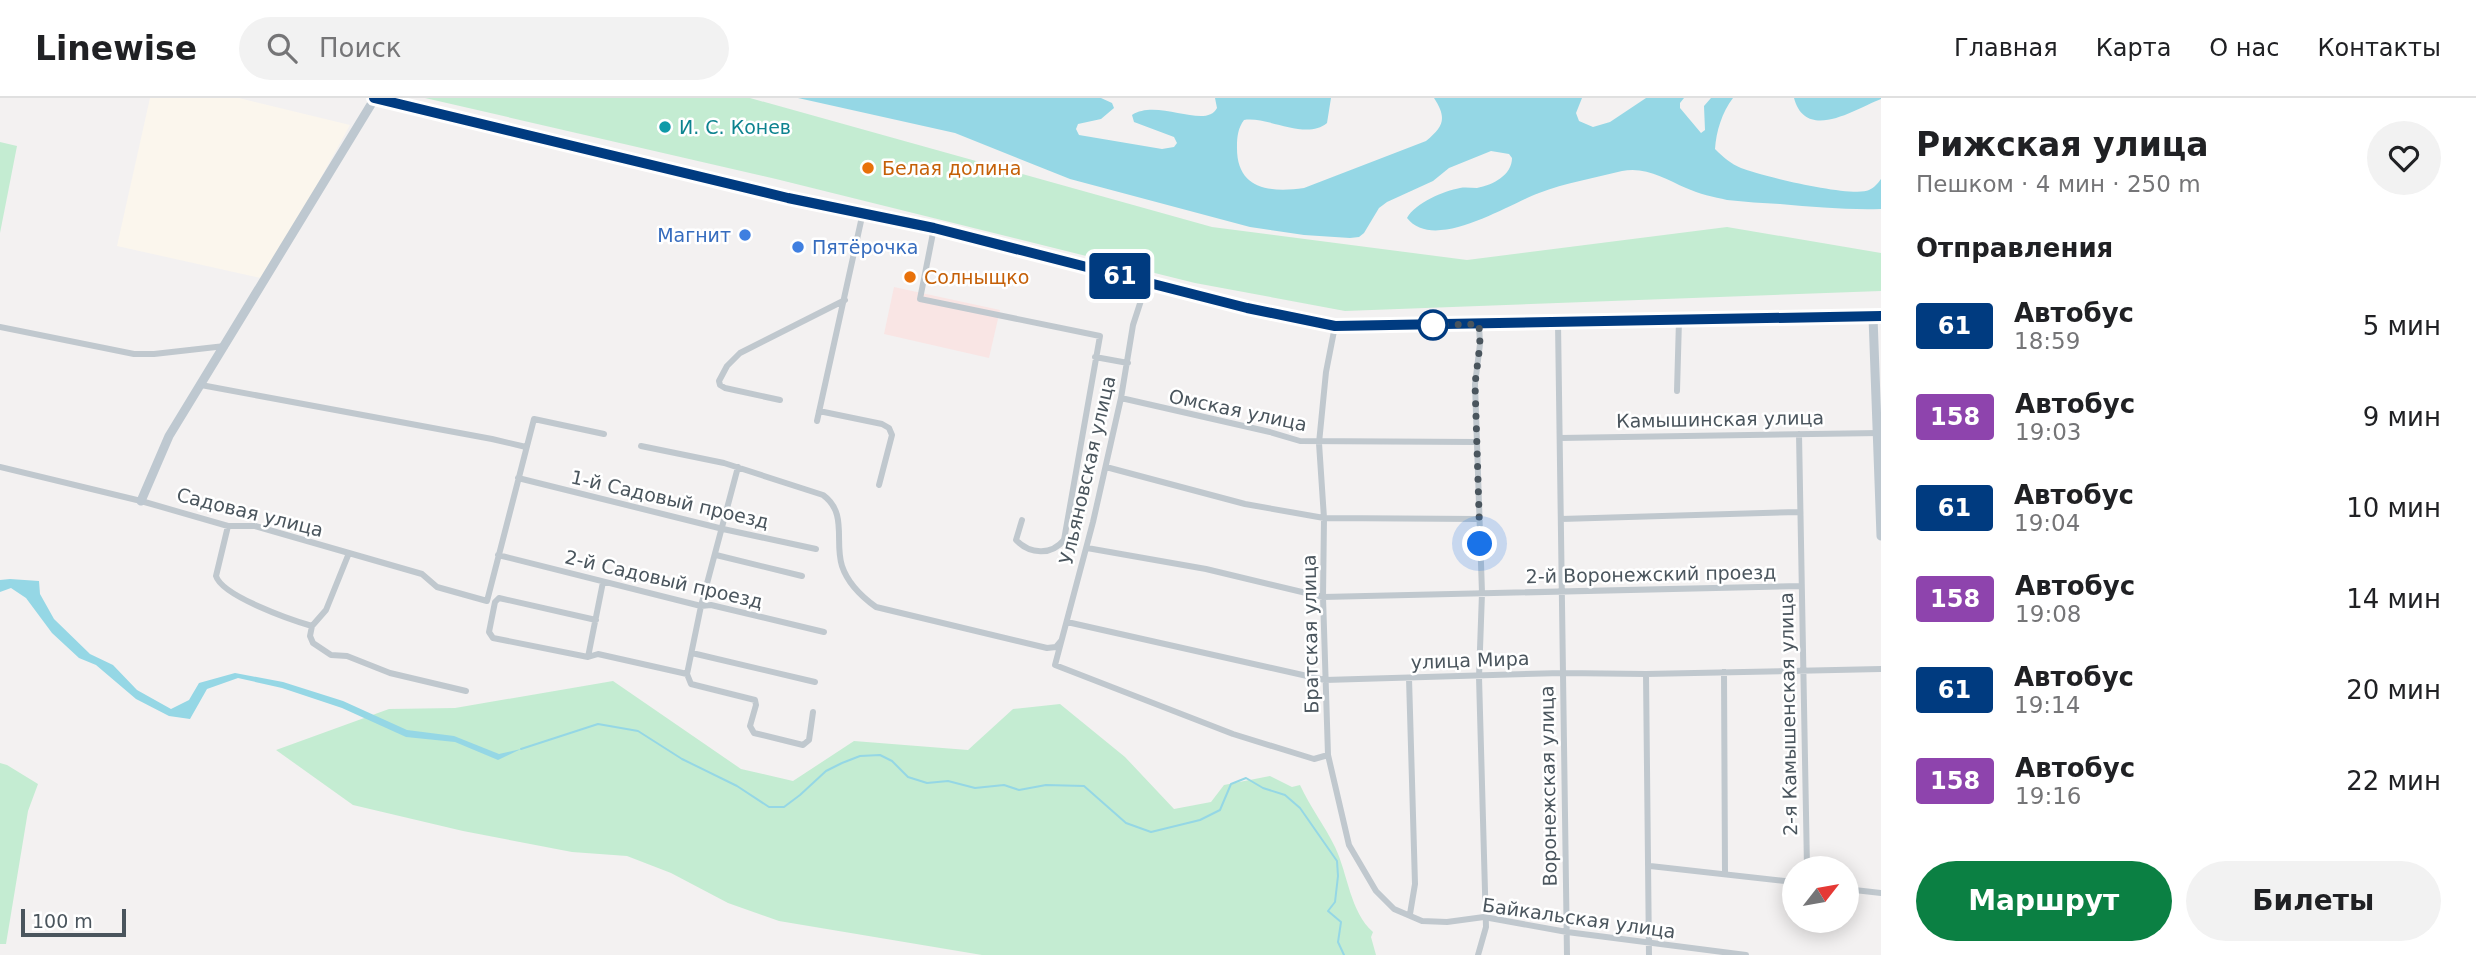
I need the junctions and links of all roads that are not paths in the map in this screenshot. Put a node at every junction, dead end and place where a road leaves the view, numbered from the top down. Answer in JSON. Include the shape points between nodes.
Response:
{"nodes":[{"id":1,"x":375,"y":98,"type":"edge"},
{"id":2,"x":863,"y":212,"type":"junction"},
{"id":3,"x":934,"y":228,"type":"junction"},
{"id":4,"x":1147,"y":282,"type":"junction"},
{"id":5,"x":845,"y":300,"type":"junction"},
{"id":6,"x":1877,"y":316,"type":"edge"},
{"id":7,"x":1679,"y":320,"type":"junction"},
{"id":8,"x":1558,"y":323,"type":"junction"},
{"id":9,"x":1479,"y":324,"type":"junction"},
{"id":10,"x":1335,"y":326,"type":"junction"},
{"id":11,"x":0,"y":327,"type":"edge"},
{"id":12,"x":225,"y":346,"type":"junction"},
{"id":13,"x":1096,"y":357,"type":"junction"},
{"id":14,"x":1128,"y":363,"type":"junction"},
{"id":15,"x":201,"y":386,"type":"junction"},
{"id":16,"x":1677,"y":391,"type":"dead end"},
{"id":17,"x":1121,"y":398,"type":"junction"},
{"id":18,"x":780,"y":400,"type":"dead end"},
{"id":19,"x":819,"y":411,"type":"junction"},
{"id":20,"x":817,"y":421,"type":"dead end"},
{"id":21,"x":1880,"y":433,"type":"edge"},
{"id":22,"x":604,"y":434,"type":"dead end"},
{"id":23,"x":1799,"y":434,"type":"junction"},
{"id":24,"x":1560,"y":438,"type":"junction"},
{"id":25,"x":1477,"y":442,"type":"junction"},
{"id":26,"x":1319,"y":443,"type":"junction"},
{"id":27,"x":641,"y":446,"type":"dead end"},
{"id":28,"x":526,"y":447,"type":"junction"},
{"id":29,"x":0,"y":467,"type":"edge"},
{"id":30,"x":738,"y":467,"type":"junction"},
{"id":31,"x":1105,"y":467,"type":"junction"},
{"id":32,"x":518,"y":478,"type":"junction"},
{"id":33,"x":879,"y":485,"type":"dead end"},
{"id":34,"x":141,"y":500,"type":"junction"},
{"id":35,"x":1799,"y":512,"type":"junction"},
{"id":36,"x":1324,"y":518,"type":"junction"},
{"id":37,"x":1478,"y":519,"type":"junction"},
{"id":38,"x":1561,"y":519,"type":"junction"},
{"id":39,"x":1022,"y":520,"type":"dead end"},
{"id":40,"x":228,"y":526,"type":"junction"},
{"id":41,"x":723,"y":529,"type":"junction"},
{"id":42,"x":1881,"y":536,"type":"edge"},
{"id":43,"x":1087,"y":548,"type":"junction"},
{"id":44,"x":816,"y":549,"type":"dead end"},
{"id":45,"x":349,"y":553,"type":"junction"},
{"id":46,"x":498,"y":555,"type":"junction"},
{"id":47,"x":716,"y":555,"type":"junction"},
{"id":48,"x":803,"y":576,"type":"dead end"},
{"id":49,"x":603,"y":582,"type":"junction"},
{"id":50,"x":1801,"y":586,"type":"junction"},
{"id":51,"x":1562,"y":592,"type":"junction"},
{"id":52,"x":1482,"y":593,"type":"junction"},
{"id":53,"x":1323,"y":597,"type":"junction"},
{"id":54,"x":701,"y":606,"type":"junction"},
{"id":55,"x":596,"y":620,"type":"junction"},
{"id":56,"x":1067,"y":622,"type":"junction"},
{"id":57,"x":312,"y":626,"type":"junction"},
{"id":58,"x":824,"y":632,"type":"dead end"},
{"id":59,"x":1062,"y":639,"type":"junction"},
{"id":60,"x":692,"y":653,"type":"junction"},
{"id":61,"x":588,"y":657,"type":"junction"},
{"id":62,"x":1881,"y":669,"type":"edge"},
{"id":63,"x":1724,"y":672,"type":"junction"},
{"id":64,"x":1804,"y":672,"type":"junction"},
{"id":65,"x":1562,"y":673,"type":"junction"},
{"id":66,"x":687,"y":674,"type":"junction"},
{"id":67,"x":1646,"y":674,"type":"junction"},
{"id":68,"x":1479,"y":677,"type":"junction"},
{"id":69,"x":1409,"y":678,"type":"junction"},
{"id":70,"x":1325,"y":680,"type":"junction"},
{"id":71,"x":815,"y":682,"type":"dead end"},
{"id":72,"x":466,"y":691,"type":"dead end"},
{"id":73,"x":813,"y":712,"type":"dead end"},
{"id":74,"x":1328,"y":755,"type":"junction"},
{"id":75,"x":1807,"y":856,"type":"edge"},
{"id":76,"x":1650,"y":866,"type":"junction"},
{"id":77,"x":1725,"y":873,"type":"junction"},
{"id":78,"x":1782,"y":880,"type":"edge"},
{"id":79,"x":1859,"y":890,"type":"edge"},
{"id":80,"x":1881,"y":893,"type":"edge"},
{"id":81,"x":1410,"y":914,"type":"junction"},
{"id":82,"x":1484,"y":917,"type":"junction"},
{"id":83,"x":1567,"y":932,"type":"junction"},
{"id":84,"x":1649,"y":943,"type":"junction"},
{"id":85,"x":1478,"y":955,"type":"edge"},
{"id":86,"x":1567,"y":955,"type":"edge"},
{"id":87,"x":1649,"y":955,"type":"edge"},
{"id":88,"x":1746,"y":955,"type":"edge"}],
"edges":[{"from":1,"to":2,"type":"main road"},
{"from":1,"to":12,"type":"street"},
{"from":2,"to":3,"type":"main road"},
{"from":2,"to":5,"type":"street"},
{"from":3,"to":4,"type":"main road"},
{"from":3,"to":13,"type":"street","via":[[920,299],[1100,336]]},
{"from":4,"to":10,"type":"main road"},
{"from":4,"to":14,"type":"street","name":"Ульяновская улица","via":[[1133,325]]},
{"from":5,"to":18,"type":"street","via":[[740,353],[719,381],[725,388]]},
{"from":5,"to":19,"type":"street"},
{"from":6,"to":7,"type":"main road"},
{"from":6,"to":21,"type":"street"},
{"from":7,"to":8,"type":"main road"},
{"from":7,"to":16,"type":"street"},
{"from":8,"to":9,"type":"main road"},
{"from":8,"to":24,"type":"street","name":"Воронежская улица"},
{"from":9,"to":10,"type":"main road"},
{"from":9,"to":25,"type":"street"},
{"from":10,"to":26,"type":"street","name":"Братская улица"},
{"from":11,"to":12,"type":"street","via":[[134,354]]},
{"from":12,"to":15,"type":"street"},
{"from":13,"to":14,"type":"street"},
{"from":13,"to":39,"type":"street","via":[[1064,540],[1051,551],[1023,547],[1016,540]]},
{"from":14,"to":17,"type":"street","name":"Ульяновская улица"},
{"from":15,"to":28,"type":"street"},
{"from":15,"to":34,"type":"street","via":[[169,436]]},
{"from":17,"to":26,"type":"street","name":"Омская улица"},
{"from":17,"to":31,"type":"street","name":"Ульяновская улица"},
{"from":19,"to":20,"type":"street"},
{"from":19,"to":33,"type":"street","via":[[889,428],[892,435]]},
{"from":21,"to":23,"type":"street","name":"Камышинская улица"},
{"from":21,"to":42,"type":"street"},
{"from":22,"to":28,"type":"street","via":[[534,419]]},
{"from":23,"to":24,"type":"street","name":"Камышинская улица"},
{"from":23,"to":35,"type":"street","name":"2-я Камышенская улица"},
{"from":24,"to":38,"type":"street","name":"Воронежская улица"},
{"from":25,"to":26,"type":"street","name":"Омская улица"},
{"from":25,"to":37,"type":"street"},
{"from":26,"to":36,"type":"street","name":"Братская улица"},
{"from":27,"to":30,"type":"street"},
{"from":28,"to":32,"type":"street"},
{"from":29,"to":34,"type":"street","name":"Садовая улица"},
{"from":30,"to":41,"type":"street"},
{"from":30,"to":59,"type":"street","via":[[829,500],[840,524],[842,566],[859,596],[876,607],[1047,648],[1056,647]]},
{"from":31,"to":36,"type":"street"},
{"from":31,"to":43,"type":"street","name":"Ульяновская улица"},
{"from":32,"to":41,"type":"street","name":"1-й Садовый проезд"},
{"from":32,"to":46,"type":"street"},
{"from":34,"to":40,"type":"street","name":"Садовая улица"},
{"from":35,"to":38,"type":"street"},
{"from":35,"to":50,"type":"street","name":"2-я Камышенская улица"},
{"from":36,"to":37,"type":"street"},
{"from":36,"to":53,"type":"street","name":"Братская улица"},
{"from":37,"to":52,"type":"street"},
{"from":38,"to":51,"type":"street","name":"Воронежская улица"},
{"from":40,"to":45,"type":"street","name":"Садовая улица","via":[[255,526]]},
{"from":40,"to":57,"type":"street","via":[[216,576],[222,586],[273,614]]},
{"from":41,"to":44,"type":"street","name":"1-й Садовый проезд"},
{"from":41,"to":47,"type":"street"},
{"from":43,"to":53,"type":"street","name":"2-й Воронежский проезд","via":[[1206,569]]},
{"from":43,"to":56,"type":"street","name":"Ульяновская улица"},
{"from":45,"to":46,"type":"street","name":"Садовая улица","via":[[487,601]]},
{"from":45,"to":57,"type":"street","via":[[326,610]]},
{"from":46,"to":49,"type":"street","name":"2-й Садовый проезд"},
{"from":47,"to":48,"type":"street"},
{"from":47,"to":54,"type":"street"},
{"from":49,"to":54,"type":"street","name":"2-й Садовый проезд"},
{"from":49,"to":55,"type":"street"},
{"from":50,"to":51,"type":"street","name":"2-й Воронежский проезд"},
{"from":50,"to":64,"type":"street","name":"2-я Камышенская улица"},
{"from":51,"to":52,"type":"street","name":"2-й Воронежский проезд"},
{"from":51,"to":65,"type":"street","name":"Воронежская улица"},
{"from":52,"to":53,"type":"street","name":"2-й Воронежский проезд"},
{"from":52,"to":68,"type":"street"},
{"from":53,"to":70,"type":"street","name":"Братская улица"},
{"from":54,"to":58,"type":"street","name":"2-й Садовый проезд"},
{"from":54,"to":60,"type":"street"},
{"from":55,"to":61,"type":"street"},
{"from":55,"to":61,"type":"street","via":[[499,598],[493,612],[489,632],[493,638]]},
{"from":56,"to":59,"type":"street","name":"Ульяновская улица"},
{"from":56,"to":70,"type":"street","name":"улица Мира"},
{"from":57,"to":72,"type":"street","via":[[313,643],[331,656],[347,656],[390,673]]},
{"from":59,"to":74,"type":"street","name":"Ульяновская улица","via":[[1055,665],[1233,734],[1314,759]]},
{"from":60,"to":66,"type":"street"},
{"from":60,"to":71,"type":"street"},
{"from":61,"to":66,"type":"street","via":[[598,654]]},
{"from":62,"to":64,"type":"street","name":"улица Мира"},
{"from":63,"to":64,"type":"street","name":"улица Мира"},
{"from":63,"to":67,"type":"street","name":"улица Мира"},
{"from":63,"to":77,"type":"street"},
{"from":64,"to":75,"type":"street","name":"2-я Камышенская улица"},
{"from":65,"to":67,"type":"street","name":"улица Мира"},
{"from":65,"to":68,"type":"street","name":"улица Мира"},
{"from":65,"to":83,"type":"street","name":"Воронежская улица"},
{"from":66,"to":73,"type":"street","via":[[691,684],[755,700],[750,726],[754,733],[803,744],[809,740]]},
{"from":67,"to":76,"type":"street"},
{"from":68,"to":69,"type":"street","name":"улица Мира"},
{"from":68,"to":82,"type":"street"},
{"from":69,"to":70,"type":"street","name":"улица Мира"},
{"from":69,"to":81,"type":"street","via":[[1415,884]]},
{"from":70,"to":74,"type":"street","name":"Братская улица"},
{"from":74,"to":81,"type":"street","name":"Братская улица","via":[[1349,845],[1382,899]]},
{"from":76,"to":77,"type":"street"},
{"from":76,"to":84,"type":"street"},
{"from":77,"to":78,"type":"street"},
{"from":79,"to":80,"type":"street"},
{"from":81,"to":82,"type":"street","name":"Байкальская улица","via":[[1422,921]]},
{"from":82,"to":83,"type":"street","name":"Байкальская улица"},
{"from":82,"to":85,"type":"street","via":[[1486,927]]},
{"from":83,"to":84,"type":"street","name":"Байкальская улица"},
{"from":83,"to":86,"type":"street","name":"Воронежская улица"},
{"from":84,"to":87,"type":"street"},
{"from":84,"to":88,"type":"street","name":"Байкальская улица"}]}
